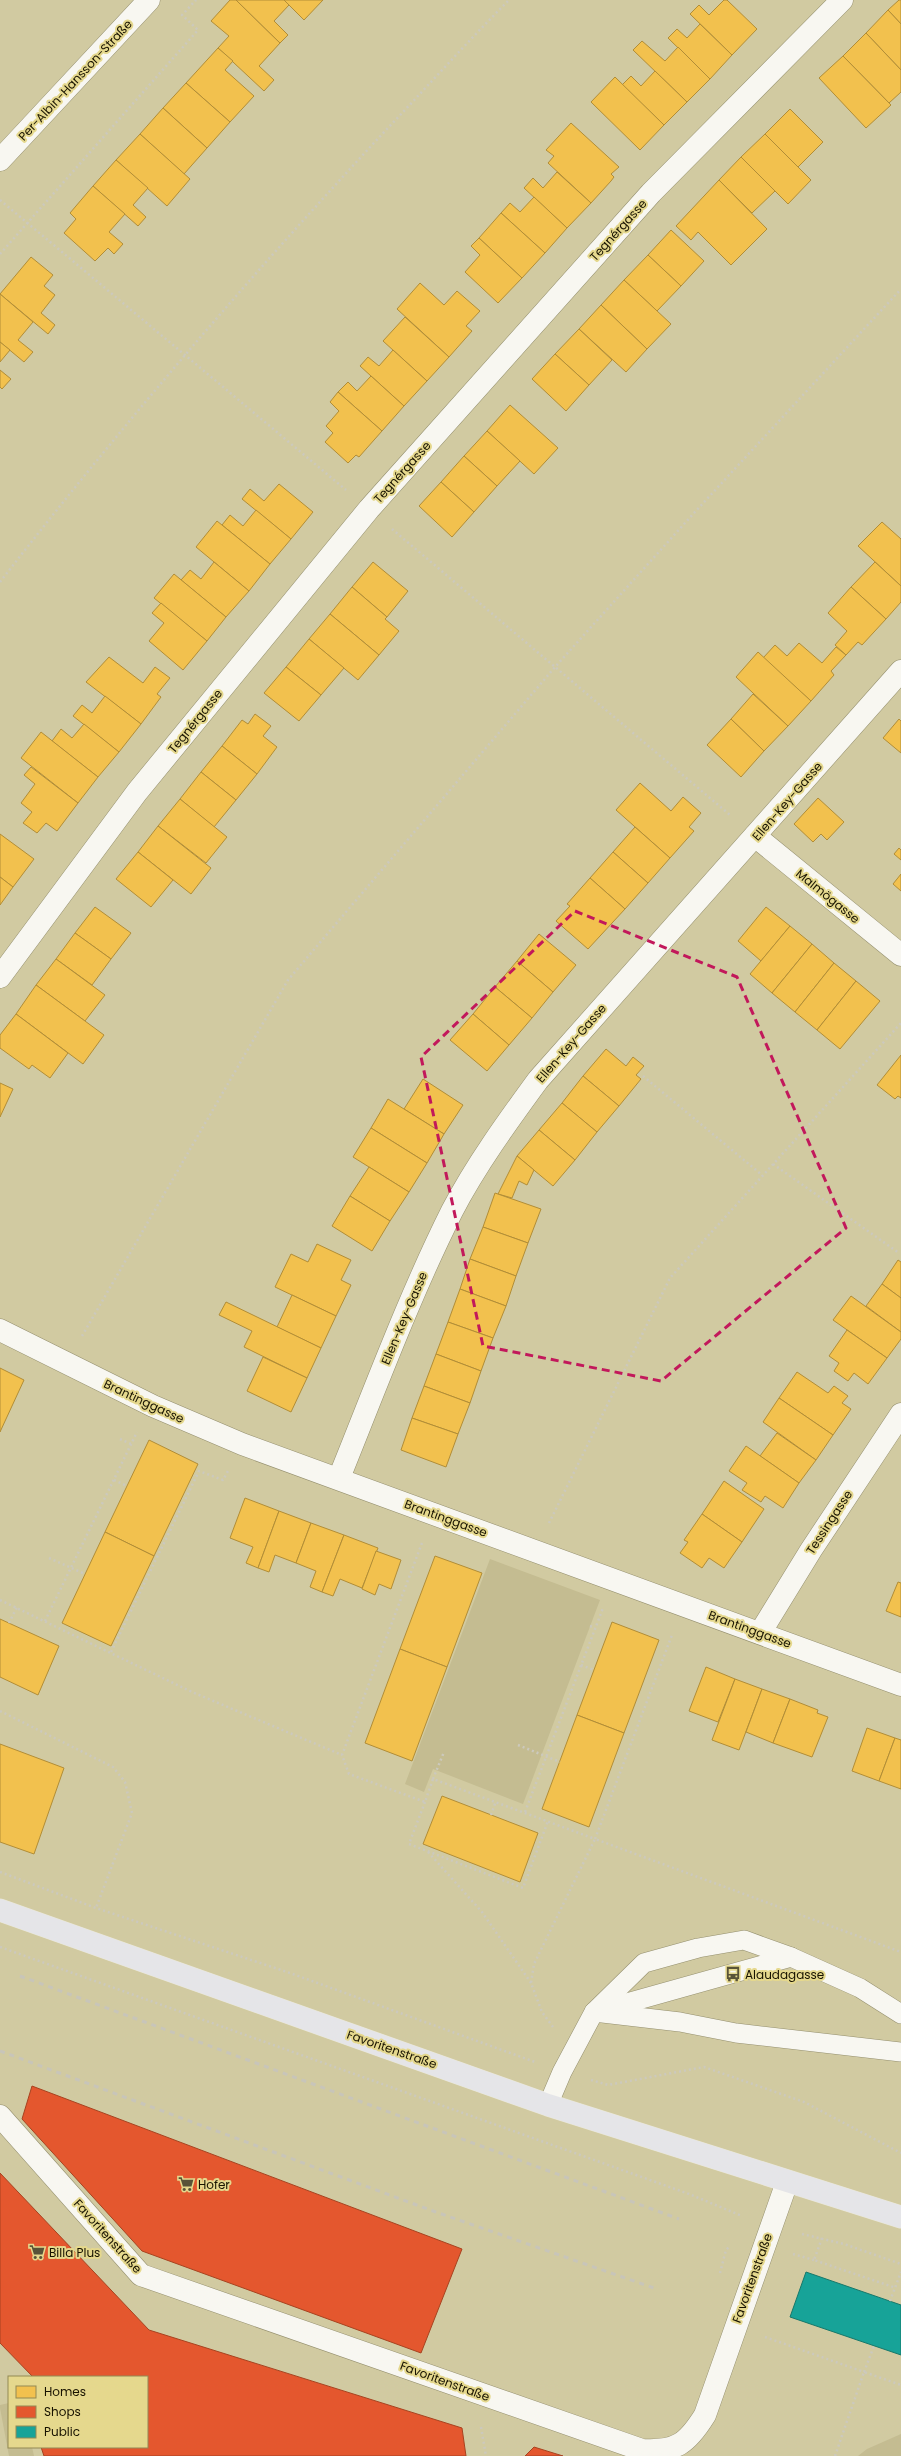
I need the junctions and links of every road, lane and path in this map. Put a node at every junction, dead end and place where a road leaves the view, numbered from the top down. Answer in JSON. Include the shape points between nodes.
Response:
{"nodes":[{"id":1,"x":149,"y":0,"type":"edge"},
{"id":2,"x":196,"y":0,"type":"edge"},
{"id":3,"x":509,"y":0,"type":"edge"},
{"id":4,"x":842,"y":0,"type":"edge"},
{"id":5,"x":0,"y":160,"type":"edge"},
{"id":6,"x":0,"y":254,"type":"edge"},
{"id":7,"x":901,"y":289,"type":"edge"},
{"id":8,"x":0,"y":582,"type":"edge"},
{"id":9,"x":901,"y":671,"type":"edge"},
{"id":10,"x":755,"y":836,"type":"junction"},
{"id":11,"x":901,"y":955,"type":"edge"},
{"id":12,"x":0,"y":977,"type":"edge"},
{"id":13,"x":901,"y":1023,"type":"edge"},
{"id":14,"x":643,"y":1076,"type":"dead end"},
{"id":15,"x":772,"y":1164,"type":"junction"},
{"id":16,"x":762,"y":1175,"type":"junction"},
{"id":17,"x":899,"y":1253,"type":"dead end"},
{"id":18,"x":0,"y":1330,"type":"edge"},
{"id":19,"x":67,"y":1365,"type":"junction"},
{"id":20,"x":153,"y":1406,"type":"junction"},
{"id":21,"x":901,"y":1414,"type":"edge"},
{"id":22,"x":120,"y":1439,"type":"dead end"},
{"id":23,"x":131,"y":1444,"type":"junction"},
{"id":24,"x":242,"y":1444,"type":"junction"},
{"id":25,"x":339,"y":1478,"type":"junction"},
{"id":26,"x":114,"y":1480,"type":"junction"},
{"id":27,"x":127,"y":1486,"type":"dead end"},
{"id":28,"x":433,"y":1513,"type":"junction"},
{"id":29,"x":536,"y":1550,"type":"junction"},
{"id":30,"x":49,"y":1558,"type":"dead end"},
{"id":31,"x":72,"y":1568,"type":"junction"},
{"id":32,"x":85,"y":1574,"type":"dead end"},
{"id":33,"x":614,"y":1580,"type":"junction"},
{"id":34,"x":0,"y":1600,"type":"edge"},
{"id":35,"x":683,"y":1604,"type":"junction"},
{"id":36,"x":17,"y":1608,"type":"junction"},
{"id":37,"x":45,"y":1621,"type":"junction"},
{"id":38,"x":9,"y":1623,"type":"dead end"},
{"id":39,"x":590,"y":1626,"type":"dead end"},
{"id":40,"x":595,"y":1628,"type":"junction"},
{"id":41,"x":760,"y":1633,"type":"junction"},
{"id":42,"x":111,"y":1652,"type":"junction"},
{"id":43,"x":581,"y":1665,"type":"junction"},
{"id":44,"x":594,"y":1670,"type":"dead end"},
{"id":45,"x":901,"y":1685,"type":"edge"},
{"id":46,"x":0,"y":1711,"type":"edge"},
{"id":47,"x":518,"y":1745,"type":"dead end"},
{"id":48,"x":444,"y":1752,"type":"dead end"},
{"id":49,"x":342,"y":1755,"type":"junction"},
{"id":50,"x":546,"y":1756,"type":"junction"},
{"id":51,"x":560,"y":1762,"type":"dead end"},
{"id":52,"x":433,"y":1779,"type":"junction"},
{"id":53,"x":496,"y":1801,"type":"junction"},
{"id":54,"x":425,"y":1802,"type":"junction"},
{"id":55,"x":525,"y":1812,"type":"junction"},
{"id":56,"x":491,"y":1815,"type":"dead end"},
{"id":57,"x":548,"y":1821,"type":"junction"},
{"id":58,"x":595,"y":1839,"type":"junction"},
{"id":59,"x":427,"y":1851,"type":"junction"},
{"id":60,"x":0,"y":1872,"type":"edge"},
{"id":61,"x":96,"y":1908,"type":"junction"},
{"id":62,"x":0,"y":1910,"type":"edge"},
{"id":63,"x":0,"y":1947,"type":"edge"},
{"id":64,"x":901,"y":1952,"type":"edge"},
{"id":65,"x":791,"y":1957,"type":"junction"},
{"id":66,"x":531,"y":1983,"type":"junction"},
{"id":67,"x":594,"y":2012,"type":"junction"},
{"id":68,"x":901,"y":2014,"type":"edge"},
{"id":69,"x":550,"y":2032,"type":"dead end"},
{"id":70,"x":901,"y":2052,"type":"edge"},
{"id":71,"x":562,"y":2072,"type":"junction"},
{"id":72,"x":548,"y":2105,"type":"junction"},
{"id":73,"x":0,"y":2116,"type":"edge"},
{"id":74,"x":901,"y":2153,"type":"edge"},
{"id":75,"x":787,"y":2182,"type":"junction"},
{"id":76,"x":901,"y":2217,"type":"edge"},
{"id":77,"x":770,"y":2230,"type":"junction"},
{"id":78,"x":822,"y":2238,"type":"junction"},
{"id":79,"x":786,"y":2252,"type":"dead end"},
{"id":80,"x":814,"y":2260,"type":"junction"},
{"id":81,"x":901,"y":2264,"type":"edge"},
{"id":82,"x":901,"y":2272,"type":"edge"},
{"id":83,"x":896,"y":2288,"type":"junction"},
{"id":84,"x":890,"y":2302,"type":"dead end"},
{"id":85,"x":735,"y":2327,"type":"junction"},
{"id":86,"x":874,"y":2346,"type":"dead end"},
{"id":87,"x":864,"y":2372,"type":"junction"},
{"id":88,"x":901,"y":2385,"type":"edge"},
{"id":89,"x":835,"y":2456,"type":"edge"}],
"edges":[{"from":1,"to":5,"type":"street","name":"Per-Albin-Hansson-Straße"},
{"from":2,"to":6,"type":"path","via":[[182,16],[198,30]]},
{"from":3,"to":8,"type":"path","via":[[302,220],[185,355],[50,517]]},
{"from":4,"to":12,"type":"street","name":"Tegnérgasse","via":[[651,193],[369,509],[137,792]]},
{"from":7,"to":19,"type":"path","via":[[694,512],[561,661],[288,980]]},
{"from":9,"to":10,"type":"street","name":"Ellen-Key-Gasse"},
{"from":10,"to":11,"type":"street","name":"Malmögasse"},
{"from":10,"to":25,"type":"street","name":"Ellen-Key-Gasse","via":[[538,1080],[510,1119],[450,1216],[413,1297]]},
{"from":13,"to":15,"type":"path"},
{"from":14,"to":16,"type":"path"},
{"from":15,"to":16,"type":"path"},
{"from":15,"to":17,"type":"path"},
{"from":16,"to":29,"type":"path","via":[[670,1278]]},
{"from":18,"to":19,"type":"street","name":"Brantinggasse"},
{"from":19,"to":20,"type":"street","name":"Brantinggasse"},
{"from":20,"to":23,"type":"path"},
{"from":20,"to":24,"type":"street","name":"Brantinggasse"},
{"from":21,"to":41,"type":"street","name":"Tessingasse","via":[[811,1550]]},
{"from":22,"to":23,"type":"path"},
{"from":23,"to":26,"type":"path"},
{"from":24,"to":25,"type":"street","name":"Brantinggasse"},
{"from":24,"to":42,"type":"path","via":[[223,1480],[199,1471]]},
{"from":25,"to":28,"type":"street","name":"Brantinggasse"},
{"from":26,"to":27,"type":"path"},
{"from":26,"to":31,"type":"path"},
{"from":28,"to":29,"type":"street","name":"Brantinggasse"},
{"from":28,"to":49,"type":"path"},
{"from":29,"to":33,"type":"street","name":"Brantinggasse"},
{"from":30,"to":31,"type":"path"},
{"from":31,"to":32,"type":"path"},
{"from":31,"to":37,"type":"path"},
{"from":33,"to":35,"type":"street","name":"Brantinggasse"},
{"from":33,"to":40,"type":"path"},
{"from":34,"to":36,"type":"path"},
{"from":35,"to":41,"type":"street","name":"Brantinggasse"},
{"from":35,"to":58,"type":"path"},
{"from":36,"to":37,"type":"path"},
{"from":36,"to":38,"type":"path"},
{"from":37,"to":42,"type":"path"},
{"from":39,"to":40,"type":"path"},
{"from":40,"to":43,"type":"path"},
{"from":41,"to":45,"type":"street","name":"Brantinggasse"},
{"from":42,"to":49,"type":"path","via":[[192,1692]]},
{"from":43,"to":44,"type":"path"},
{"from":43,"to":50,"type":"path"},
{"from":46,"to":61,"type":"path","via":[[113,1767],[125,1782],[132,1813]]},
{"from":47,"to":50,"type":"path"},
{"from":48,"to":52,"type":"path"},
{"from":49,"to":54,"type":"path","via":[[349,1774]]},
{"from":50,"to":51,"type":"path"},
{"from":50,"to":55,"type":"path"},
{"from":52,"to":53,"type":"path"},
{"from":52,"to":54,"type":"path"},
{"from":53,"to":55,"type":"path"},
{"from":53,"to":56,"type":"path"},
{"from":54,"to":59,"type":"path","via":[[409,1844]]},
{"from":55,"to":57,"type":"path"},
{"from":57,"to":58,"type":"path"},
{"from":57,"to":59,"type":"path","via":[[523,1888]]},
{"from":58,"to":64,"type":"path"},
{"from":58,"to":66,"type":"path","via":[[534,1964]]},
{"from":59,"to":66,"type":"path","via":[[482,1912]]},
{"from":60,"to":61,"type":"path"},
{"from":61,"to":71,"type":"path","via":[[290,1973]]},
{"from":62,"to":72,"type":"main road","name":"Favoritenstraße"},
{"from":63,"to":77,"type":"path","via":[[681,2191]]},
{"from":65,"to":67,"type":"lane"},
{"from":65,"to":67,"type":"lane","via":[[744,1940],[698,1948],[651,1961],[644,1963]]},
{"from":65,"to":68,"type":"lane","via":[[860,1988]]},
{"from":66,"to":69,"type":"path","via":[[542,2012],[553,2027]]},
{"from":67,"to":70,"type":"lane","via":[[680,2022],[736,2033]]},
{"from":67,"to":71,"type":"lane"},
{"from":71,"to":72,"type":"lane"},
{"from":71,"to":74,"type":"path","via":[[608,2085],[704,2067],[804,2102]]},
{"from":72,"to":75,"type":"main road","name":"Favoritenstraße"},
{"from":73,"to":85,"type":"street","name":"Favoritenstraße","via":[[142,2275],[642,2450],[662,2451],[673,2448],[693,2434],[705,2415]]},
{"from":75,"to":76,"type":"main road","name":"Favoritenstraße"},
{"from":75,"to":77,"type":"street","name":"Favoritenstraße"},
{"from":77,"to":78,"type":"path"},
{"from":77,"to":85,"type":"street","name":"Favoritenstraße"},
{"from":78,"to":80,"type":"path"},
{"from":78,"to":81,"type":"path"},
{"from":79,"to":80,"type":"path"},
{"from":80,"to":83,"type":"path"},
{"from":82,"to":83,"type":"path"},
{"from":83,"to":84,"type":"path"},
{"from":85,"to":87,"type":"path"},
{"from":86,"to":87,"type":"path"},
{"from":87,"to":88,"type":"path"},
{"from":87,"to":89,"type":"path"}]}
